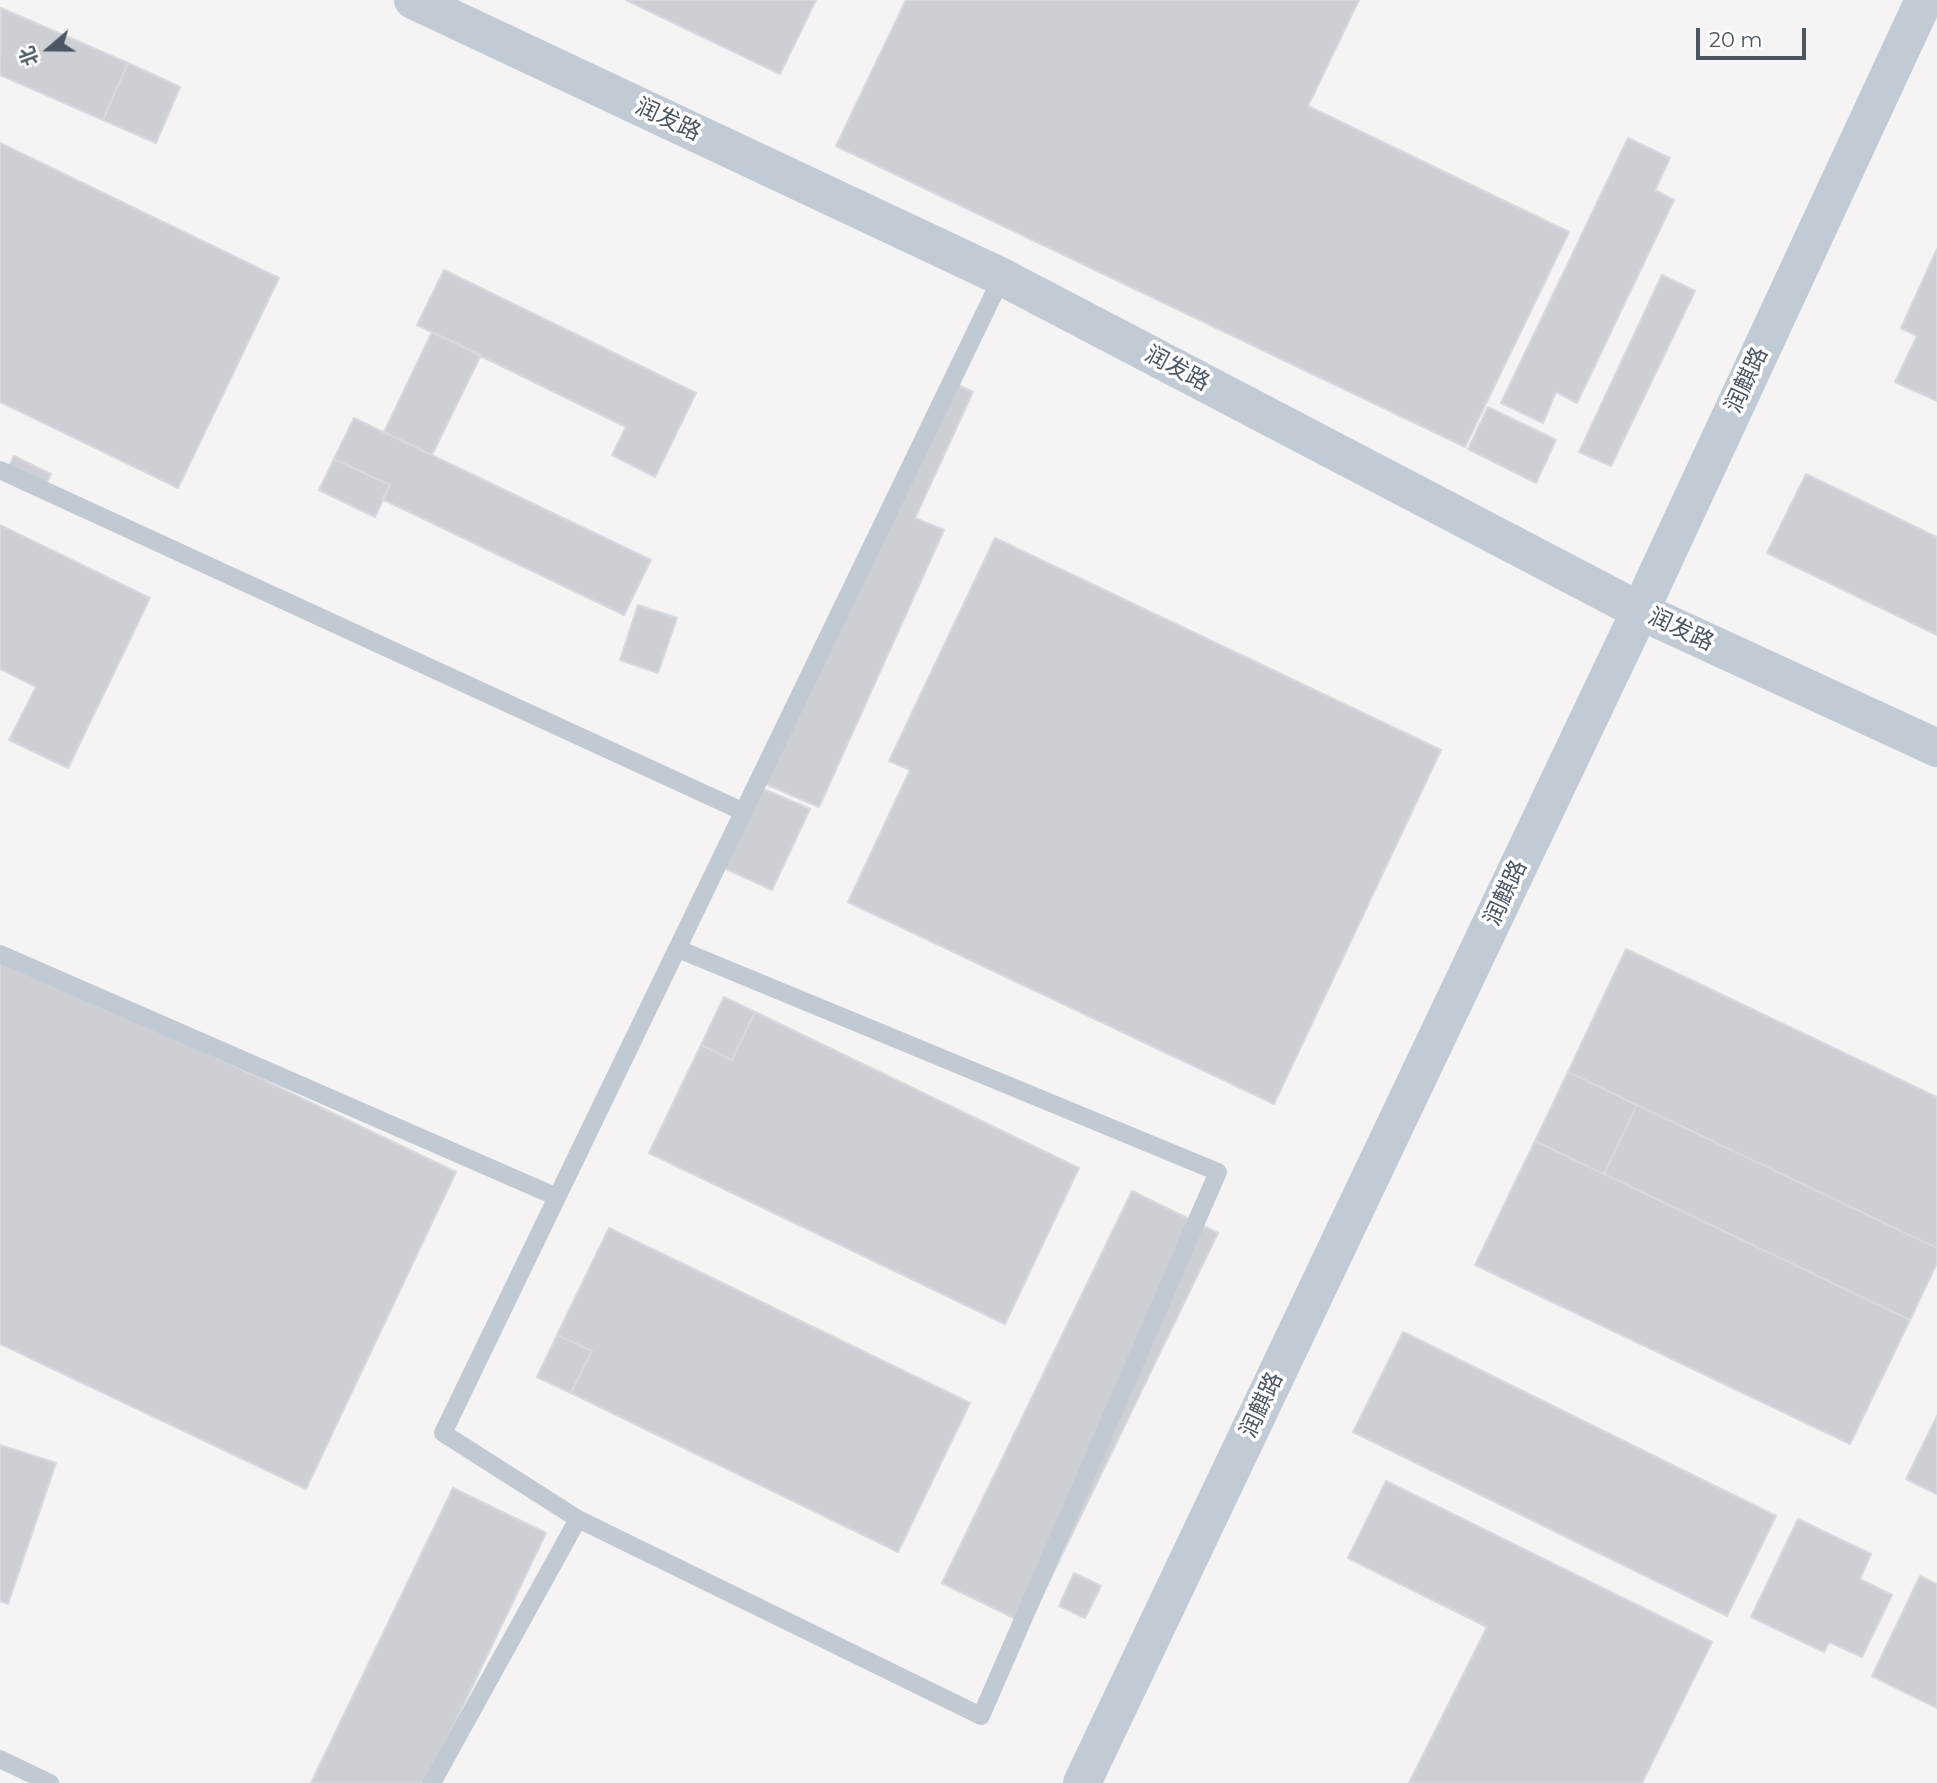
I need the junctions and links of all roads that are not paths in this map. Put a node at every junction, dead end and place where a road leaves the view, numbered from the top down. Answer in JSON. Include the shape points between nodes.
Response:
{"nodes":[{"id":1,"x":413,"y":0,"type":"edge"},
{"id":2,"x":1924,"y":0,"type":"edge"},
{"id":3,"x":1002,"y":277,"type":"junction"},
{"id":4,"x":0,"y":470,"type":"edge"},
{"id":5,"x":1640,"y":611,"type":"junction"},
{"id":6,"x":1937,"y":748,"type":"edge"},
{"id":7,"x":744,"y":812,"type":"junction"},
{"id":8,"x":678,"y":949,"type":"junction"},
{"id":9,"x":0,"y":954,"type":"edge"},
{"id":10,"x":557,"y":1197,"type":"junction"},
{"id":11,"x":578,"y":1519,"type":"junction"},
{"id":12,"x":0,"y":1759,"type":"edge"},
{"id":13,"x":50,"y":1783,"type":"edge"},
{"id":14,"x":432,"y":1783,"type":"edge"},
{"id":15,"x":1082,"y":1783,"type":"edge"}],
"edges":[{"from":1,"to":3,"type":"street","name":"润发路"},
{"from":2,"to":5,"type":"street","name":"润麒路"},
{"from":3,"to":5,"type":"street","name":"润发路"},
{"from":3,"to":7,"type":"lane"},
{"from":4,"to":7,"type":"lane"},
{"from":5,"to":6,"type":"street","name":"润发路"},
{"from":5,"to":15,"type":"street","name":"润麒路"},
{"from":7,"to":8,"type":"lane"},
{"from":8,"to":10,"type":"lane"},
{"from":8,"to":11,"type":"lane","via":[[1218,1172],[981,1716]]},
{"from":9,"to":10,"type":"lane"},
{"from":10,"to":11,"type":"lane","via":[[443,1433]]},
{"from":11,"to":14,"type":"lane"},
{"from":12,"to":13,"type":"lane"}]}
